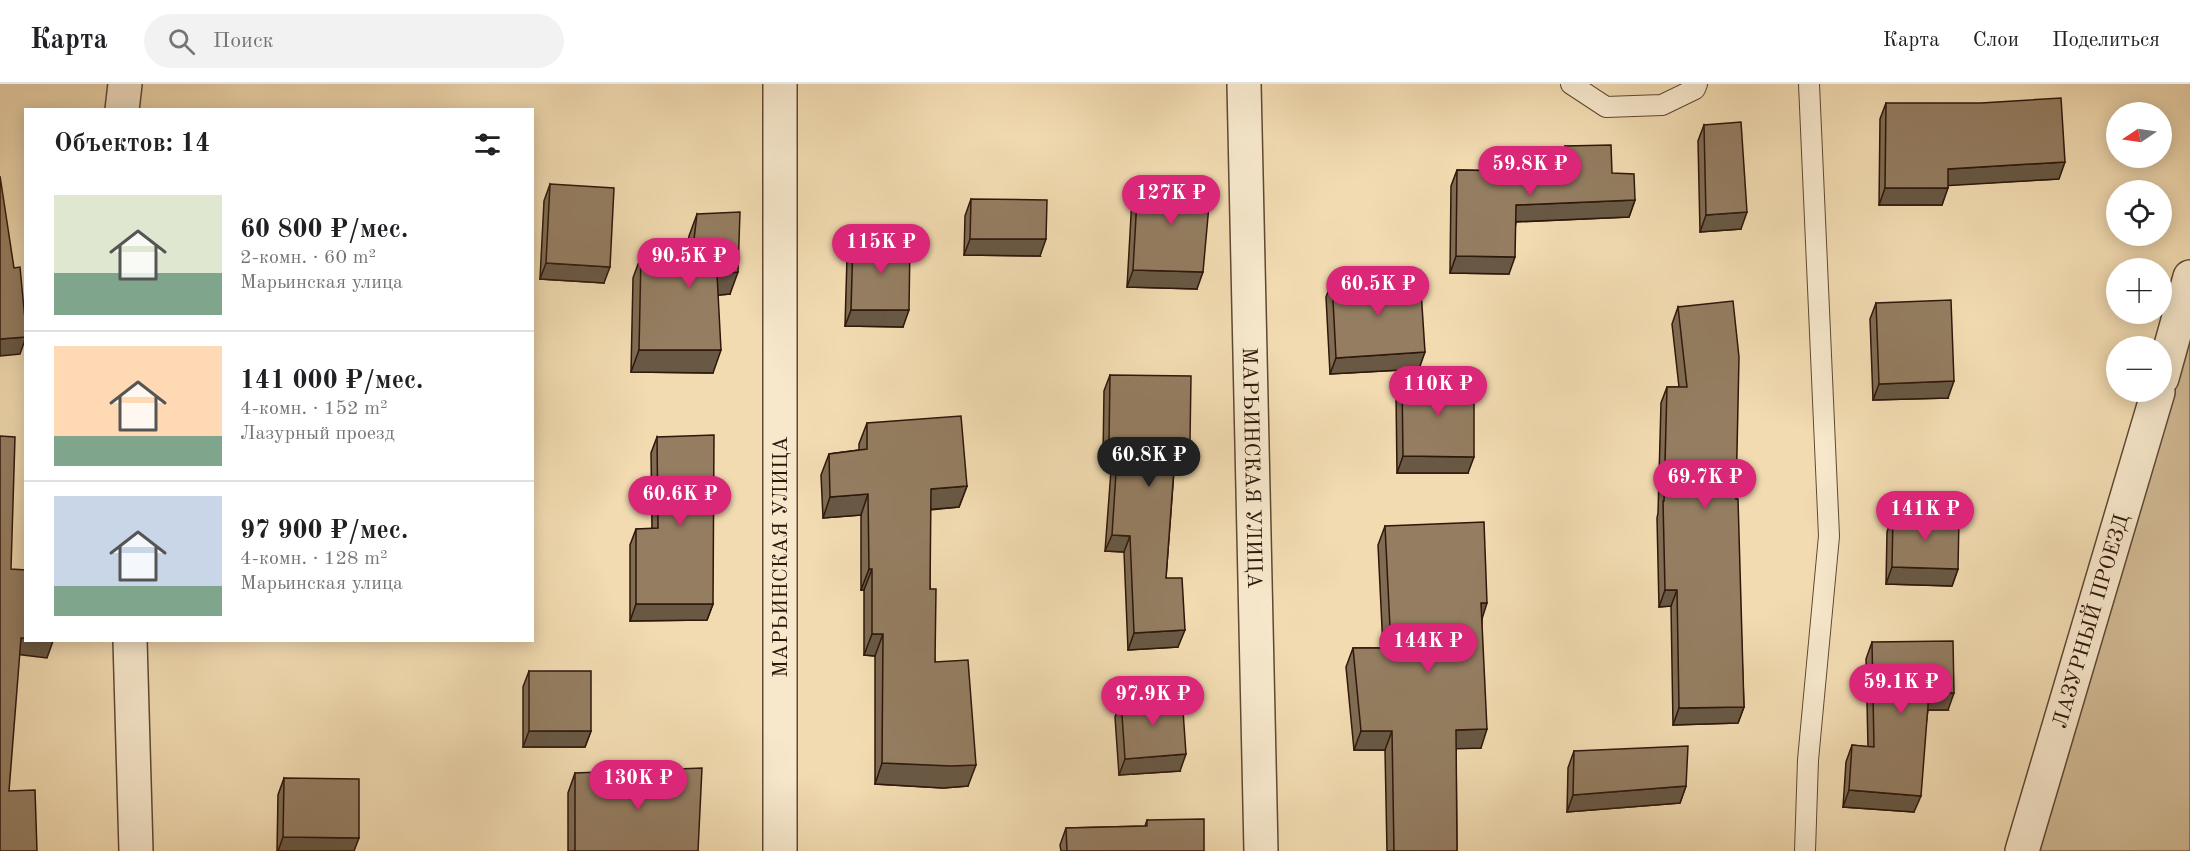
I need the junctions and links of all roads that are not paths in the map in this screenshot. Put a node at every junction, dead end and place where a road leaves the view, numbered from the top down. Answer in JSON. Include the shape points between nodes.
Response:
{"nodes":[{"id":1,"x":125,"y":84,"type":"edge"},
{"id":2,"x":780,"y":84,"type":"edge"},
{"id":3,"x":1244,"y":84,"type":"edge"},
{"id":4,"x":1571,"y":84,"type":"edge"},
{"id":5,"x":1696,"y":84,"type":"edge"},
{"id":6,"x":1809,"y":84,"type":"edge"},
{"id":7,"x":122,"y":108,"type":"edge"},
{"id":8,"x":2190,"y":277,"type":"edge"},
{"id":9,"x":2172,"y":342,"type":"edge"},
{"id":10,"x":2155,"y":402,"type":"edge"},
{"id":11,"x":130,"y":642,"type":"edge"},
{"id":12,"x":136,"y":851,"type":"edge"},
{"id":13,"x":780,"y":851,"type":"edge"},
{"id":14,"x":1261,"y":851,"type":"edge"},
{"id":15,"x":1805,"y":851,"type":"edge"},
{"id":16,"x":2022,"y":851,"type":"edge"}],
"edges":[{"from":1,"to":7,"type":"street"},
{"from":2,"to":13,"type":"street","name":"МАРЬИНСКАЯ УЛИЦА"},
{"from":3,"to":14,"type":"street","name":"МАРЬИНСКАЯ УЛИЦА"},
{"from":4,"to":5,"type":"lane","via":[[1606,107],[1662,105],[1695,89]]},
{"from":6,"to":15,"type":"lane","via":[[1829,536],[1808,760]]},
{"from":8,"to":9,"type":"street"},
{"from":10,"to":16,"type":"street","name":"ЛАЗУРНЫЙ ПРОЕЗД"},
{"from":11,"to":12,"type":"street"}]}
